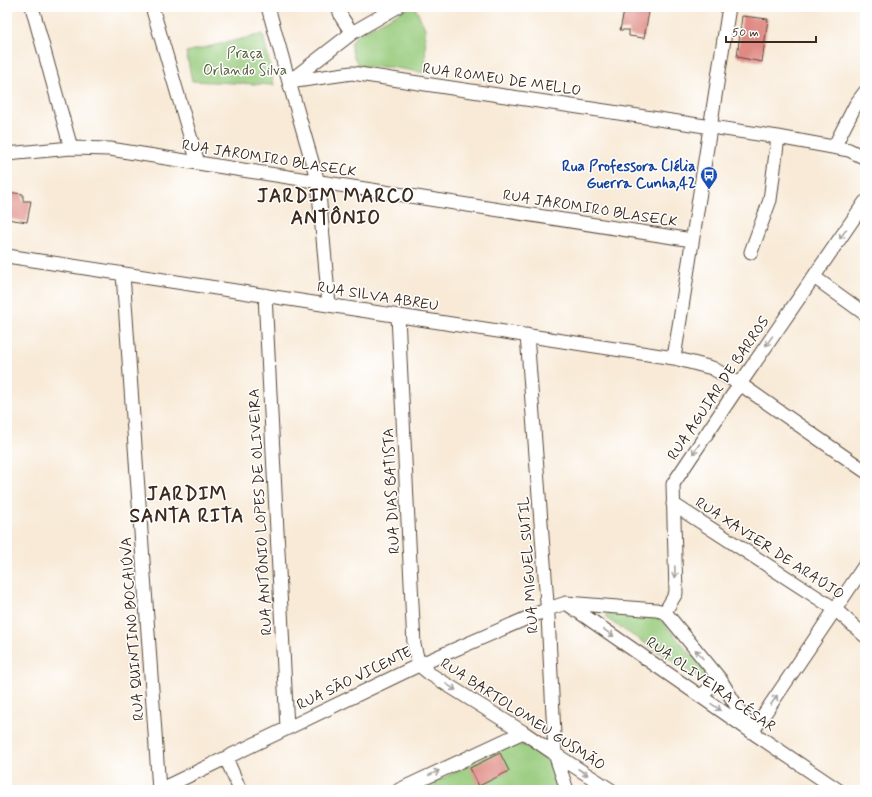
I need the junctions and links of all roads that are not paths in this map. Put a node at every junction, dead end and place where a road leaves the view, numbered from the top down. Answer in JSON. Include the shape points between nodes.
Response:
{"nodes":[{"id":1,"x":32,"y":7,"type":"edge"},
{"id":2,"x":152,"y":7,"type":"edge"},
{"id":3,"x":268,"y":7,"type":"edge"},
{"id":4,"x":338,"y":7,"type":"edge"},
{"id":5,"x":397,"y":7,"type":"edge"},
{"id":6,"x":729,"y":7,"type":"edge"},
{"id":7,"x":352,"y":33,"type":"junction"},
{"id":8,"x":289,"y":82,"type":"junction"},
{"id":9,"x":865,"y":92,"type":"edge"},
{"id":10,"x":710,"y":126,"type":"junction"},
{"id":11,"x":778,"y":137,"type":"junction"},
{"id":12,"x":834,"y":147,"type":"junction"},
{"id":13,"x":71,"y":148,"type":"junction"},
{"id":14,"x":7,"y":154,"type":"edge"},
{"id":15,"x":865,"y":158,"type":"edge"},
{"id":16,"x":198,"y":163,"type":"junction"},
{"id":17,"x":318,"y":182,"type":"junction"},
{"id":18,"x":865,"y":202,"type":"edge"},
{"id":19,"x":692,"y":240,"type":"junction"},
{"id":20,"x":751,"y":252,"type":"dead end"},
{"id":21,"x":7,"y":256,"type":"edge"},
{"id":22,"x":123,"y":274,"type":"junction"},
{"id":23,"x":814,"y":277,"type":"junction"},
{"id":24,"x":265,"y":295,"type":"junction"},
{"id":25,"x":329,"y":305,"type":"junction"},
{"id":26,"x":865,"y":314,"type":"edge"},
{"id":27,"x":398,"y":316,"type":"junction"},
{"id":28,"x":527,"y":335,"type":"junction"},
{"id":29,"x":674,"y":358,"type":"junction"},
{"id":30,"x":740,"y":384,"type":"junction"},
{"id":31,"x":865,"y":471,"type":"edge"},
{"id":32,"x":673,"y":504,"type":"junction"},
{"id":33,"x":865,"y":565,"type":"edge"},
{"id":34,"x":566,"y":603,"type":"junction"},
{"id":35,"x":602,"y":606,"type":"junction"},
{"id":36,"x":548,"y":609,"type":"junction"},
{"id":37,"x":835,"y":609,"type":"junction"},
{"id":38,"x":665,"y":612,"type":"junction"},
{"id":39,"x":595,"y":623,"type":"junction"},
{"id":40,"x":865,"y":636,"type":"edge"},
{"id":41,"x":419,"y":665,"type":"junction"},
{"id":42,"x":720,"y":679,"type":"junction"},
{"id":43,"x":701,"y":696,"type":"junction"},
{"id":44,"x":287,"y":728,"type":"junction"},
{"id":45,"x":523,"y":732,"type":"junction"},
{"id":46,"x":752,"y":732,"type":"junction"},
{"id":47,"x":555,"y":754,"type":"junction"},
{"id":48,"x":226,"y":758,"type":"junction"},
{"id":49,"x":159,"y":790,"type":"edge"},
{"id":50,"x":240,"y":790,"type":"edge"},
{"id":51,"x":399,"y":790,"type":"edge"},
{"id":52,"x":567,"y":790,"type":"edge"},
{"id":53,"x":611,"y":790,"type":"edge"},
{"id":54,"x":838,"y":790,"type":"edge"}],
"edges":[{"from":1,"to":13,"type":"street"},
{"from":2,"to":16,"type":"street"},
{"from":3,"to":8,"type":"street"},
{"from":4,"to":7,"type":"street"},
{"from":5,"to":7,"type":"street"},
{"from":6,"to":10,"type":"street"},
{"from":7,"to":8,"type":"street"},
{"from":8,"to":10,"type":"street","name":"RUA ROMEU DE MELLO","via":[[352,73]]},
{"from":8,"to":17,"type":"street"},
{"from":9,"to":12,"type":"street"},
{"from":10,"to":11,"type":"street","name":"RUA ROMEU DE MELLO"},
{"from":10,"to":19,"type":"street"},
{"from":11,"to":12,"type":"street","name":"RUA ROMEU DE MELLO"},
{"from":11,"to":20,"type":"street","via":[[770,200]]},
{"from":12,"to":15,"type":"street","name":"RUA ROMEU DE MELLO","via":[[850,150]]},
{"from":13,"to":14,"type":"street","name":"RUA JAROMIRO BLASECK"},
{"from":13,"to":16,"type":"street","name":"RUA JAROMIRO BLASECK","via":[[110,149]]},
{"from":16,"to":17,"type":"street","name":"RUA JAROMIRO BLASECK"},
{"from":17,"to":19,"type":"street","name":"RUA JAROMIRO BLASECK"},
{"from":17,"to":25,"type":"street"},
{"from":18,"to":23,"type":"street","name":"RUA AGUIAR DE BARROS","one_way":true},
{"from":19,"to":29,"type":"street"},
{"from":21,"to":22,"type":"street","name":"RUA SILVA ABREU"},
{"from":22,"to":24,"type":"street","name":"RUA SILVA ABREU"},
{"from":22,"to":49,"type":"street","name":"RUA QUINTINO BOCAIÚVA"},
{"from":23,"to":26,"type":"street"},
{"from":23,"to":30,"type":"street","name":"RUA AGUIAR DE BARROS","one_way":true},
{"from":24,"to":25,"type":"street","name":"RUA SILVA ABREU"},
{"from":24,"to":44,"type":"street","name":"RUA ANTÔNIO LOPES DE OLIVEIRA"},
{"from":25,"to":27,"type":"street","name":"RUA SILVA ABREU"},
{"from":27,"to":28,"type":"street","name":"RUA SILVA ABREU"},
{"from":27,"to":41,"type":"street","name":"RUA DIAS BATISTA","via":[[414,645]]},
{"from":28,"to":29,"type":"street","name":"RUA SILVA ABREU"},
{"from":28,"to":36,"type":"street","name":"RUA MIGUEL SUTIL"},
{"from":29,"to":30,"type":"street","name":"RUA SILVA ABREU","via":[[712,368]]},
{"from":30,"to":31,"type":"street","name":"RUA SILVA ABREU"},
{"from":30,"to":32,"type":"street","name":"RUA AGUIAR DE BARROS","one_way":true,"via":[[673,484]]},
{"from":32,"to":37,"type":"street","name":"RUA XAVIER DE ARAÚJO"},
{"from":32,"to":38,"type":"street","name":"RUA AGUIAR DE BARROS","one_way":true,"via":[[676,593]]},
{"from":33,"to":37,"type":"street"},
{"from":34,"to":35,"type":"street"},
{"from":34,"to":36,"type":"street","name":"RUA SÃO VICENTE"},
{"from":34,"to":39,"type":"street","name":"RUA OLIVEIRA CÉSAR"},
{"from":35,"to":38,"type":"street"},
{"from":35,"to":39,"type":"street","via":[[592,610]]},
{"from":36,"to":41,"type":"street","name":"RUA SÃO VICENTE"},
{"from":36,"to":47,"type":"street","name":"RUA MIGUEL SUTIL"},
{"from":37,"to":40,"type":"street","name":"RUA XAVIER DE ARAÚJO"},
{"from":46,"to":37,"type":"street","one_way":true},
{"from":42,"to":38,"type":"street","one_way":true},
{"from":39,"to":43,"type":"street","name":"RUA OLIVEIRA CÉSAR","one_way":true},
{"from":41,"to":44,"type":"street","name":"RUA SÃO VICENTE"},
{"from":41,"to":45,"type":"street","name":"RUA BARTOLOMEU GUSMÃO","one_way":true},
{"from":42,"to":43,"type":"street"},
{"from":42,"to":46,"type":"street"},
{"from":43,"to":46,"type":"street","name":"RUA OLIVEIRA CÉSAR","one_way":true},
{"from":44,"to":48,"type":"street","name":"RUA SÃO VICENTE"},
{"from":45,"to":47,"type":"street","name":"RUA BARTOLOMEU GUSMÃO"},
{"from":51,"to":45,"type":"street","one_way":true},
{"from":46,"to":54,"type":"street","name":"RUA OLIVEIRA CÉSAR"},
{"from":47,"to":52,"type":"street","name":"RUA MIGUEL SUTIL"},
{"from":47,"to":53,"type":"street","name":"RUA BARTOLOMEU GUSMÃO","one_way":true},
{"from":48,"to":49,"type":"street","name":"RUA SÃO VICENTE"},
{"from":48,"to":50,"type":"street"}]}
